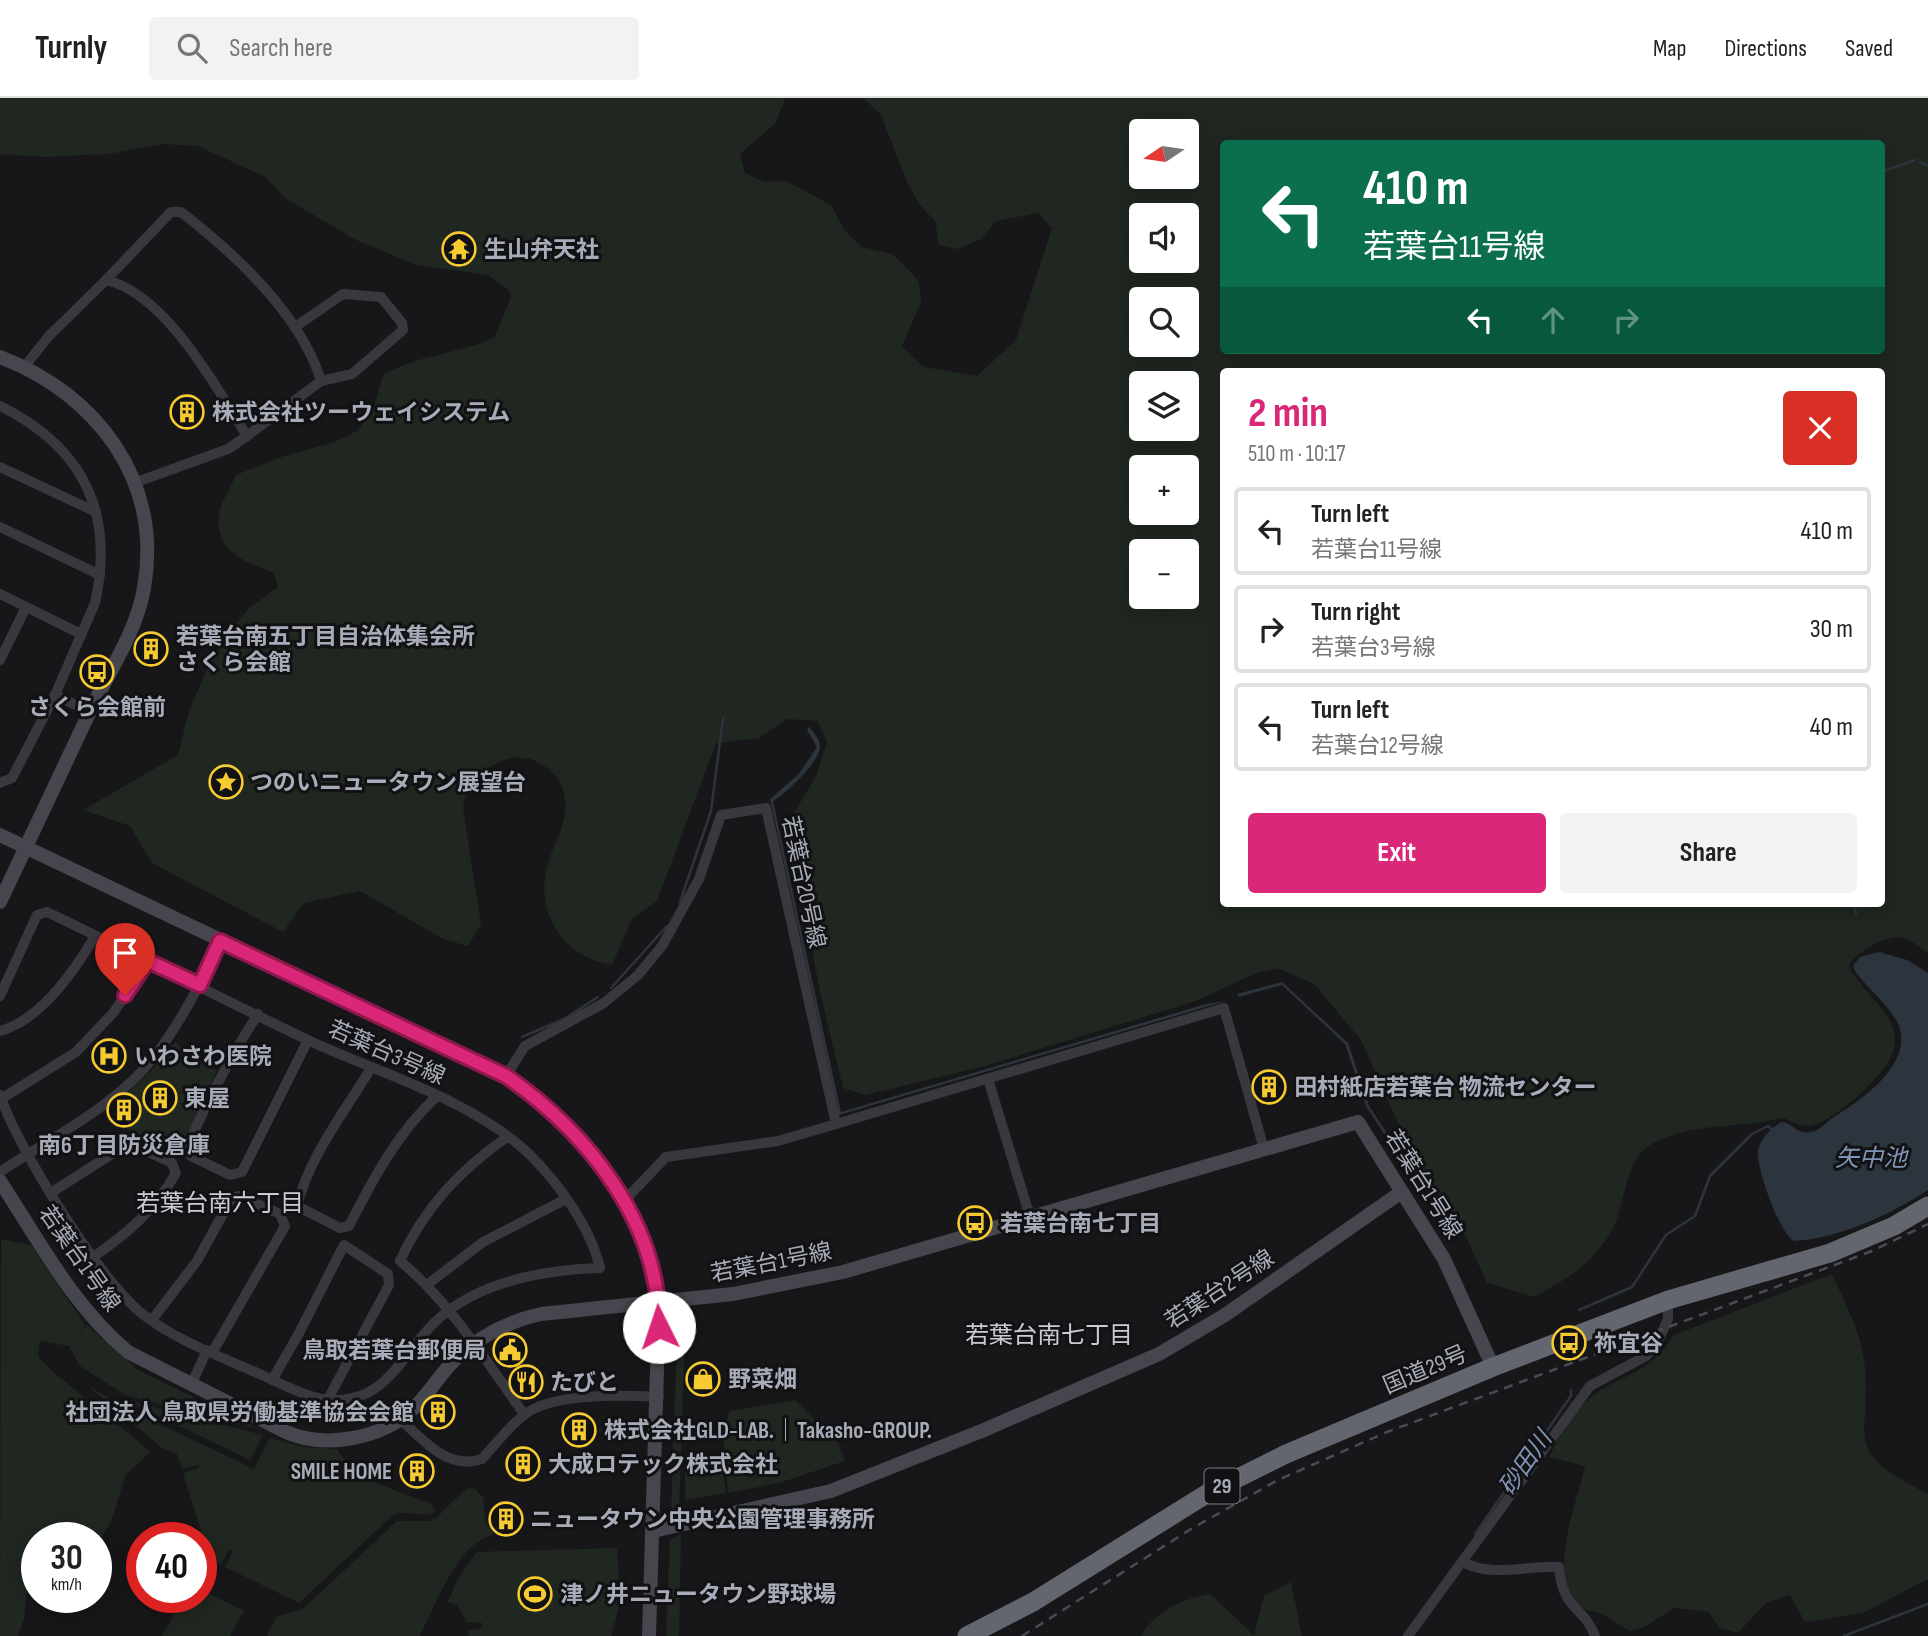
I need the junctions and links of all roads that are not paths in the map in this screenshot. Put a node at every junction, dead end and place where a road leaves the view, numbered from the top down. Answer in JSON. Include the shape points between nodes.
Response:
{"nodes":[{"id":1,"x":106,"y":280,"type":"junction"},
{"id":2,"x":295,"y":327,"type":"junction"},
{"id":3,"x":0,"y":357,"type":"edge"},
{"id":4,"x":24,"y":366,"type":"junction"},
{"id":5,"x":321,"y":381,"type":"junction"},
{"id":6,"x":0,"y":407,"type":"edge"},
{"id":7,"x":247,"y":436,"type":"junction"},
{"id":8,"x":0,"y":467,"type":"edge"},
{"id":9,"x":134,"y":483,"type":"junction"},
{"id":10,"x":96,"y":512,"type":"junction"},
{"id":11,"x":0,"y":527,"type":"edge"},
{"id":12,"x":100,"y":575,"type":"junction"},
{"id":13,"x":0,"y":594,"type":"edge"},
{"id":14,"x":26,"y":607,"type":"junction"},
{"id":15,"x":80,"y":634,"type":"junction"},
{"id":16,"x":0,"y":660,"type":"edge"},
{"id":17,"x":55,"y":695,"type":"junction"},
{"id":18,"x":90,"y":712,"type":"junction"},
{"id":19,"x":0,"y":783,"type":"edge"},
{"id":20,"x":0,"y":835,"type":"edge"},
{"id":21,"x":24,"y":848,"type":"junction"},
{"id":22,"x":0,"y":902,"type":"edge"},
{"id":23,"x":95,"y":936,"type":"junction"},
{"id":24,"x":220,"y":941,"type":"junction"},
{"id":25,"x":148,"y":961,"type":"junction"},
{"id":26,"x":200,"y":985,"type":"junction"},
{"id":27,"x":0,"y":996,"type":"edge"},
{"id":28,"x":258,"y":1014,"type":"junction"},
{"id":29,"x":0,"y":1031,"type":"edge"},
{"id":30,"x":308,"y":1040,"type":"junction"},
{"id":31,"x":370,"y":1068,"type":"junction"},
{"id":32,"x":506,"y":1076,"type":"junction"},
{"id":33,"x":988,"y":1079,"type":"junction"},
{"id":34,"x":1,"y":1097,"type":"edge"},
{"id":35,"x":436,"y":1097,"type":"junction"},
{"id":36,"x":836,"y":1124,"type":"junction"},
{"id":37,"x":507,"y":1137,"type":"junction"},
{"id":38,"x":1264,"y":1149,"type":"junction"},
{"id":39,"x":29,"y":1153,"type":"junction"},
{"id":40,"x":0,"y":1172,"type":"edge"},
{"id":41,"x":0,"y":1181,"type":"edge"},
{"id":42,"x":52,"y":1192,"type":"junction"},
{"id":43,"x":1400,"y":1193,"type":"junction"},
{"id":44,"x":566,"y":1199,"type":"junction"},
{"id":45,"x":624,"y":1201,"type":"junction"},
{"id":46,"x":1928,"y":1206,"type":"edge"},
{"id":47,"x":1030,"y":1217,"type":"junction"},
{"id":48,"x":93,"y":1257,"type":"junction"},
{"id":49,"x":428,"y":1284,"type":"junction"},
{"id":50,"x":1668,"y":1300,"type":"junction"},
{"id":51,"x":659,"y":1303,"type":"junction"},
{"id":52,"x":451,"y":1311,"type":"junction"},
{"id":53,"x":152,"y":1320,"type":"junction"},
{"id":54,"x":474,"y":1344,"type":"junction"},
{"id":55,"x":210,"y":1351,"type":"junction"},
{"id":56,"x":1493,"y":1367,"type":"junction"},
{"id":57,"x":272,"y":1380,"type":"junction"},
{"id":58,"x":191,"y":1385,"type":"junction"},
{"id":59,"x":659,"y":1397,"type":"junction"},
{"id":60,"x":328,"y":1399,"type":"junction"},
{"id":61,"x":524,"y":1414,"type":"junction"},
{"id":62,"x":400,"y":1419,"type":"junction"},
{"id":63,"x":653,"y":1531,"type":"junction"},
{"id":64,"x":1463,"y":1562,"type":"junction"},
{"id":65,"x":649,"y":1636,"type":"edge"},
{"id":66,"x":967,"y":1636,"type":"edge"},
{"id":67,"x":1408,"y":1636,"type":"edge"},
{"id":68,"x":1595,"y":1636,"type":"edge"}],
"edges":[{"from":1,"to":2,"type":"street","via":[[170,212],[181,212],[233,255]]},
{"from":1,"to":4,"type":"street"},
{"from":1,"to":7,"type":"street","via":[[146,303],[186,343]]},
{"from":2,"to":5,"type":"street"},
{"from":2,"to":5,"type":"street","via":[[343,294],[381,297],[402,323],[403,330],[352,374]]},
{"from":3,"to":4,"type":"street"},
{"from":4,"to":9,"type":"street","via":[[91,415],[115,441]]},
{"from":5,"to":7,"type":"street"},
{"from":6,"to":10,"type":"street","via":[[30,422],[61,447],[89,489]]},
{"from":7,"to":9,"type":"street","via":[[228,449]]},
{"from":8,"to":10,"type":"street"},
{"from":9,"to":18,"type":"street","via":[[146,536],[144,590],[121,653]]},
{"from":10,"to":12,"type":"street"},
{"from":11,"to":12,"type":"street"},
{"from":12,"to":15,"type":"street"},
{"from":13,"to":14,"type":"street"},
{"from":14,"to":15,"type":"street"},
{"from":14,"to":16,"type":"street"},
{"from":15,"to":17,"type":"street"},
{"from":17,"to":18,"type":"street"},
{"from":17,"to":19,"type":"street","via":[[12,778]]},
{"from":18,"to":21,"type":"street"},
{"from":20,"to":21,"type":"street"},
{"from":21,"to":22,"type":"street"},
{"from":21,"to":24,"type":"street"},
{"from":23,"to":25,"type":"street","name":"若葉台3号線"},
{"from":23,"to":27,"type":"street","name":"若葉台3号線","via":[[47,912],[37,915]]},
{"from":23,"to":29,"type":"street","via":[[73,973],[42,1005]]},
{"from":24,"to":26,"type":"street"},
{"from":24,"to":32,"type":"street"},
{"from":25,"to":26,"type":"street","name":"若葉台3号線"},
{"from":25,"to":34,"type":"street","via":[[114,1012],[76,1052]]},
{"from":26,"to":28,"type":"street","name":"若葉台3号線"},
{"from":26,"to":39,"type":"street","via":[[153,1059],[125,1086]]},
{"from":28,"to":30,"type":"street","name":"若葉台3号線"},
{"from":28,"to":30,"type":"street","via":[[204,1108],[186,1149],[191,1156],[230,1175],[242,1172]]},
{"from":30,"to":31,"type":"street","name":"若葉台3号線"},
{"from":31,"to":35,"type":"street","name":"若葉台3号線"},
{"from":31,"to":35,"type":"street","via":[[326,1142],[297,1206],[340,1228],[349,1226],[386,1158]]},
{"from":32,"to":36,"type":"street","name":"若葉台20号線","via":[[525,1046],[604,1003],[638,975],[684,911],[718,819],[762,806],[768,815]]},
{"from":32,"to":45,"type":"street","via":[[592,1152]]},
{"from":33,"to":36,"type":"street"},
{"from":33,"to":38,"type":"street","via":[[1224,1008]]},
{"from":33,"to":47,"type":"street"},
{"from":34,"to":39,"type":"street","name":"若葉台3号線"},
{"from":35,"to":37,"type":"street","name":"若葉台3号線"},
{"from":36,"to":45,"type":"street","via":[[778,1141],[666,1157]]},
{"from":37,"to":44,"type":"street","name":"若葉台3号線","via":[[527,1152]]},
{"from":37,"to":49,"type":"street","via":[[453,1182],[411,1236],[400,1261]]},
{"from":38,"to":43,"type":"street","name":"若葉台1号線","via":[[1358,1122]]},
{"from":38,"to":47,"type":"street","name":"若葉台1号線"},
{"from":39,"to":40,"type":"street"},
{"from":39,"to":42,"type":"street","name":"若葉台3号線"},
{"from":41,"to":58,"type":"street","name":"若葉台1号線","via":[[92,1319],[128,1352]]},
{"from":42,"to":48,"type":"street","name":"若葉台3号線"},
{"from":42,"to":48,"type":"street","via":[[129,1143],[172,1163],[176,1173],[164,1195],[127,1234]]},
{"from":43,"to":56,"type":"street","name":"若葉台1号線","via":[[1428,1230],[1454,1277]]},
{"from":43,"to":63,"type":"street","name":"若葉台2号線","via":[[1225,1315],[1159,1354],[831,1491]]},
{"from":44,"to":49,"type":"street","via":[[483,1242]]},
{"from":44,"to":52,"type":"street","name":"若葉台3号線","via":[[582,1223],[600,1268],[513,1279]]},
{"from":45,"to":51,"type":"street","via":[[646,1250]]},
{"from":46,"to":50,"type":"highway","name":"国道29号","number":"29","via":[[1830,1253]]},
{"from":47,"to":51,"type":"street","name":"若葉台1号線","via":[[844,1272]]},
{"from":48,"to":53,"type":"street","name":"若葉台3号線","via":[[111,1283]]},
{"from":49,"to":52,"type":"street"},
{"from":50,"to":56,"type":"highway","name":"国道29号","number":"29"},
{"from":50,"to":64,"type":"street","via":[[1668,1319],[1656,1346],[1590,1386]]},
{"from":51,"to":54,"type":"street","name":"若葉台1号線","via":[[541,1314],[514,1320]]},
{"from":51,"to":59,"type":"street"},
{"from":52,"to":54,"type":"street"},
{"from":52,"to":60,"type":"street","name":"若葉台3号線","via":[[380,1385],[349,1399]]},
{"from":53,"to":55,"type":"street","name":"若葉台3号線"},
{"from":53,"to":55,"type":"street","via":[[197,1261],[231,1199],[239,1196],[280,1214],[285,1226]]},
{"from":54,"to":61,"type":"street"},
{"from":54,"to":62,"type":"street","name":"若葉台1号線"},
{"from":55,"to":57,"type":"street","name":"若葉台3号線"},
{"from":55,"to":58,"type":"street"},
{"from":56,"to":66,"type":"highway","name":"国道29号","number":"29","via":[[1247,1473]]},
{"from":57,"to":60,"type":"street","name":"若葉台3号線","via":[[313,1399]]},
{"from":57,"to":60,"type":"street","via":[[344,1245],[388,1273],[389,1285]]},
{"from":58,"to":62,"type":"street","name":"若葉台1号線","via":[[303,1438],[347,1438]]},
{"from":59,"to":61,"type":"street","via":[[572,1400]]},
{"from":59,"to":63,"type":"street"},
{"from":61,"to":62,"type":"street","via":[[482,1459],[456,1462]]},
{"from":63,"to":65,"type":"street"},
{"from":64,"to":67,"type":"street"},
{"from":64,"to":68,"type":"street","via":[[1490,1570],[1559,1567],[1560,1588]]}]}
